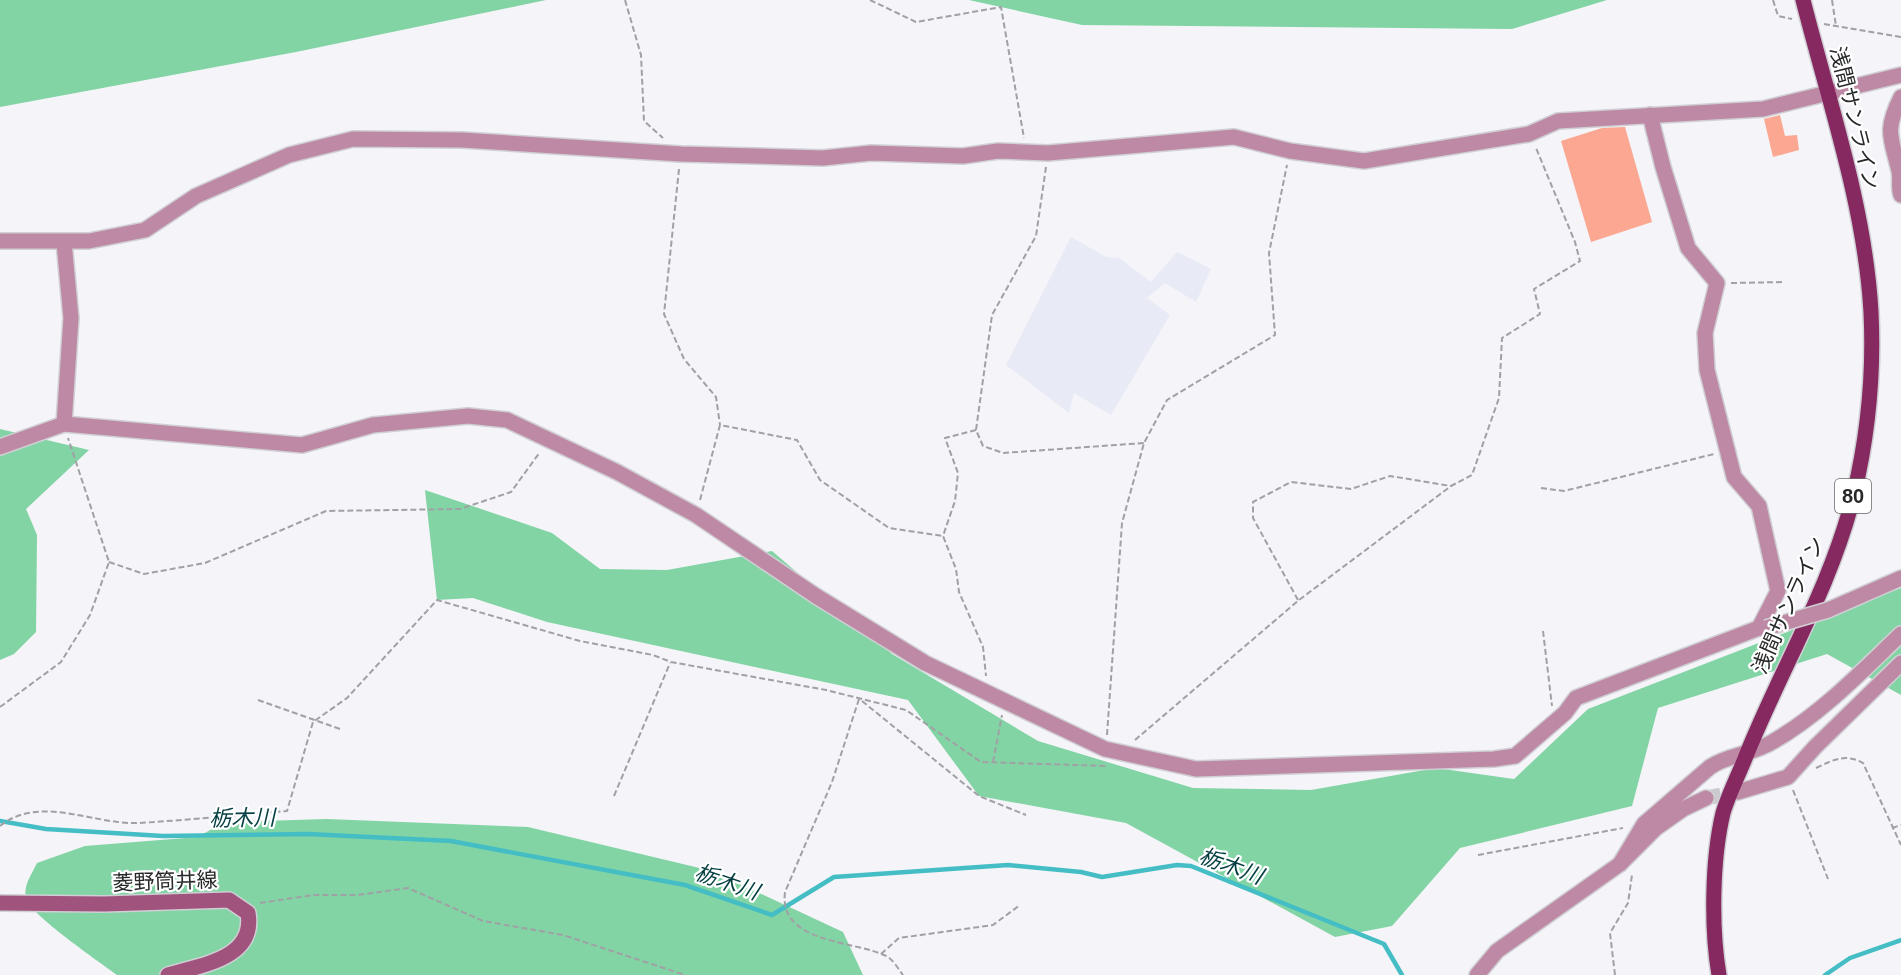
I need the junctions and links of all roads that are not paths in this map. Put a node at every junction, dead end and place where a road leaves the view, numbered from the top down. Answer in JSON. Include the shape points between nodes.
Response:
{"nodes":[{"id":1,"x":1803,"y":0,"type":"edge"},
{"id":2,"x":1901,"y":75,"type":"edge"},
{"id":3,"x":1826,"y":93,"type":"junction"},
{"id":4,"x":1901,"y":97,"type":"edge"},
{"id":5,"x":1650,"y":115,"type":"junction"},
{"id":6,"x":1901,"y":195,"type":"edge"},
{"id":7,"x":0,"y":241,"type":"edge"},
{"id":8,"x":64,"y":242,"type":"junction"},
{"id":9,"x":64,"y":424,"type":"junction"},
{"id":10,"x":0,"y":447,"type":"edge"},
{"id":11,"x":1901,"y":578,"type":"edge"},
{"id":12,"x":1762,"y":628,"type":"junction"},
{"id":13,"x":1901,"y":634,"type":"edge"},
{"id":14,"x":1901,"y":663,"type":"edge"},
{"id":15,"x":1746,"y":755,"type":"junction"},
{"id":16,"x":1738,"y":792,"type":"tunnel mouth"},
{"id":17,"x":1706,"y":798,"type":"tunnel mouth"},
{"id":18,"x":1620,"y":864,"type":"junction"},
{"id":19,"x":0,"y":903,"type":"edge"},
{"id":20,"x":168,"y":975,"type":"edge"},
{"id":21,"x":1477,"y":975,"type":"edge"},
{"id":22,"x":1719,"y":975,"type":"edge"}],
"edges":[{"from":1,"to":3,"type":"main road","name":"浅間サンライン","number":"80"},
{"from":2,"to":3,"type":"street"},
{"from":3,"to":5,"type":"street","via":[[1763,109]]},
{"from":3,"to":15,"type":"main road","name":"浅間サンライン","number":"80","via":[[1852,189],[1864,256],[1871,313],[1868,421],[1853,496],[1833,560]]},
{"from":4,"to":6,"type":"street","via":[[1890,119]]},
{"from":5,"to":8,"type":"street","via":[[1558,121],[1529,134],[1364,161],[1290,151],[1234,137],[1048,153],[871,153],[823,158],[681,154],[462,140],[353,139],[289,155],[196,196],[145,230]]},
{"from":5,"to":12,"type":"street","via":[[1688,248],[1716,283],[1705,333],[1707,370],[1734,477],[1759,506],[1778,591]]},
{"from":7,"to":8,"type":"street"},
{"from":8,"to":9,"type":"street","via":[[71,318]]},
{"from":9,"to":10,"type":"street"},
{"from":9,"to":12,"type":"street","via":[[302,445],[373,425],[468,416],[507,420],[696,515],[925,663],[1113,756],[1196,769],[1515,756],[1565,713],[1576,698]]},
{"from":11,"to":12,"type":"street","bridge":true,"via":[[1828,610]]},
{"from":13,"to":15,"type":"street","via":[[1800,724]]},
{"from":14,"to":16,"type":"street","via":[[1788,777]]},
{"from":15,"to":18,"type":"street","via":[[1721,759],[1710,766],[1644,824]]},
{"from":15,"to":22,"type":"main road","name":"浅間サンライン","number":"80","via":[[1723,813],[1715,876]]},
{"from":17,"to":18,"type":"street","via":[[1665,822]]},
{"from":18,"to":21,"type":"street","via":[[1497,951]]},
{"from":19,"to":20,"type":"main road","name":"菱野筒井線","via":[[229,900],[248,913],[248,930],[233,954]]}]}
